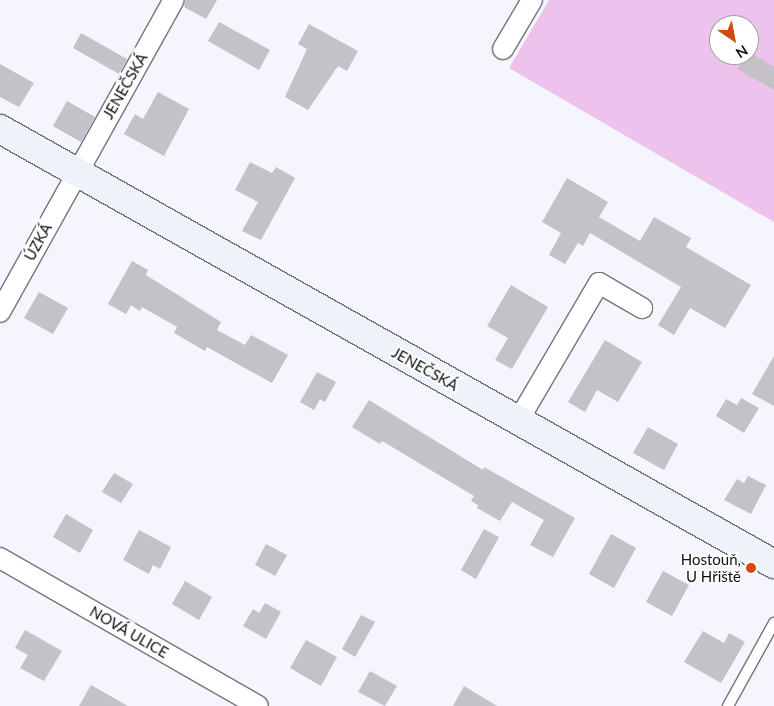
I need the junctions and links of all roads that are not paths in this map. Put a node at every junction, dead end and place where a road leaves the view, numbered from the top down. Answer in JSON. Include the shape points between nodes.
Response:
{"nodes":[{"id":1,"x":174,"y":0,"type":"edge"},
{"id":2,"x":532,"y":0,"type":"edge"},
{"id":3,"x":503,"y":49,"type":"dead end"},
{"id":4,"x":0,"y":129,"type":"edge"},
{"id":5,"x":77,"y":172,"type":"junction"},
{"id":6,"x":642,"y":308,"type":"dead end"},
{"id":7,"x":0,"y":312,"type":"edge"},
{"id":8,"x":518,"y":421,"type":"junction"},
{"id":9,"x":0,"y":558,"type":"edge"},
{"id":10,"x":774,"y":564,"type":"edge"},
{"id":11,"x":774,"y":623,"type":"edge"},
{"id":12,"x":258,"y":706,"type":"edge"},
{"id":13,"x":728,"y":706,"type":"edge"}],
"edges":[{"from":1,"to":5,"type":"street","name":"JENEČSKÁ"},
{"from":2,"to":3,"type":"street"},
{"from":4,"to":5,"type":"street","name":"JENEČSKÁ"},
{"from":5,"to":7,"type":"street","name":"ÚZKÁ"},
{"from":5,"to":8,"type":"street","name":"JENEČSKÁ"},
{"from":6,"to":8,"type":"street","via":[[599,283]]},
{"from":8,"to":10,"type":"street","name":"JENEČSKÁ"},
{"from":9,"to":12,"type":"street","name":"NOVÁ ULICE"},
{"from":11,"to":13,"type":"lane"}]}
